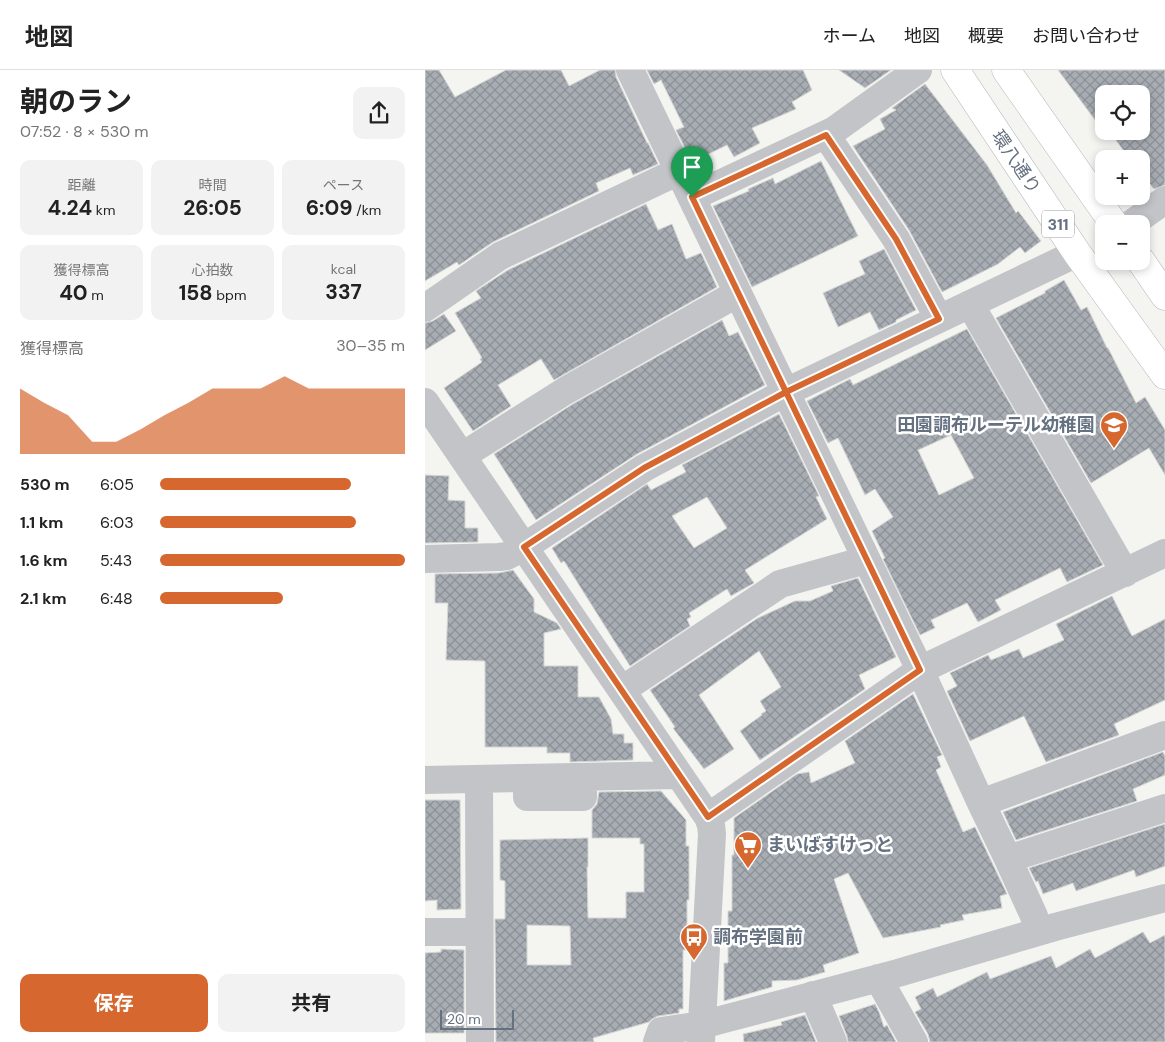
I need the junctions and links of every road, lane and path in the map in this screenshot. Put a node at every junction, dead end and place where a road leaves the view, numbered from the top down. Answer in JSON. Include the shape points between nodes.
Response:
{"nodes":[{"id":1,"x":630,"y":70,"type":"edge"},
{"id":2,"x":919,"y":70,"type":"edge"},
{"id":3,"x":955,"y":70,"type":"edge"},
{"id":4,"x":1005,"y":70,"type":"edge"},
{"id":5,"x":826,"y":135,"type":"junction"},
{"id":6,"x":679,"y":171,"type":"junction"},
{"id":7,"x":692,"y":197,"type":"junction"},
{"id":8,"x":1165,"y":200,"type":"edge"},
{"id":9,"x":1108,"y":215,"type":"edge"},
{"id":10,"x":1144,"y":215,"type":"edge"},
{"id":11,"x":1077,"y":253,"type":"junction"},
{"id":12,"x":1147,"y":270,"type":"edge"},
{"id":13,"x":738,"y":293,"type":"junction"},
{"id":14,"x":1165,"y":296,"type":"edge"},
{"id":15,"x":969,"y":304,"type":"junction"},
{"id":16,"x":425,"y":308,"type":"edge"},
{"id":17,"x":939,"y":319,"type":"junction"},
{"id":18,"x":1165,"y":375,"type":"edge"},
{"id":19,"x":786,"y":392,"type":"junction"},
{"id":20,"x":425,"y":402,"type":"edge"},
{"id":21,"x":462,"y":456,"type":"junction"},
{"id":22,"x":524,"y":547,"type":"junction"},
{"id":23,"x":1165,"y":553,"type":"edge"},
{"id":24,"x":425,"y":559,"type":"edge"},
{"id":25,"x":866,"y":560,"type":"junction"},
{"id":26,"x":1125,"y":573,"type":"junction"},
{"id":27,"x":920,"y":670,"type":"junction"},
{"id":28,"x":622,"y":690,"type":"junction"},
{"id":29,"x":1165,"y":735,"type":"edge"},
{"id":30,"x":679,"y":775,"type":"junction"},
{"id":31,"x":479,"y":779,"type":"junction"},
{"id":32,"x":425,"y":780,"type":"edge"},
{"id":33,"x":981,"y":803,"type":"junction"},
{"id":34,"x":1165,"y":808,"type":"edge"},
{"id":35,"x":708,"y":817,"type":"junction"},
{"id":36,"x":1008,"y":859,"type":"junction"},
{"id":37,"x":1165,"y":898,"type":"edge"},
{"id":38,"x":425,"y":932,"type":"edge"},
{"id":39,"x":479,"y":932,"type":"junction"},
{"id":40,"x":1038,"y":932,"type":"junction"},
{"id":41,"x":878,"y":978,"type":"junction"},
{"id":42,"x":813,"y":995,"type":"junction"},
{"id":43,"x":702,"y":1033,"type":"edge"},
{"id":44,"x":480,"y":1042,"type":"edge"},
{"id":45,"x":657,"y":1042,"type":"edge"},
{"id":46,"x":833,"y":1042,"type":"edge"},
{"id":47,"x":915,"y":1042,"type":"edge"}],
"edges":[{"from":1,"to":6,"type":"street"},
{"from":2,"to":5,"type":"street"},
{"from":3,"to":11,"type":"main road","name":"環八通り","number":"311"},
{"from":4,"to":9,"type":"main road","number":"311"},
{"from":5,"to":7,"type":"street"},
{"from":5,"to":17,"type":"street","via":[[896,239]]},
{"from":6,"to":7,"type":"street"},
{"from":6,"to":16,"type":"street","via":[[500,256]]},
{"from":7,"to":13,"type":"street"},
{"from":8,"to":10,"type":"street"},
{"from":11,"to":15,"type":"street"},
{"from":11,"to":18,"type":"main road","name":"環八通り","number":"311"},
{"from":12,"to":14,"type":"main road"},
{"from":13,"to":19,"type":"street"},
{"from":13,"to":21,"type":"street","via":[[565,391]]},
{"from":15,"to":17,"type":"street"},
{"from":15,"to":26,"type":"street"},
{"from":17,"to":19,"type":"street"},
{"from":19,"to":22,"type":"street","via":[[644,468]]},
{"from":19,"to":25,"type":"street"},
{"from":20,"to":21,"type":"street"},
{"from":21,"to":22,"type":"street"},
{"from":22,"to":24,"type":"street","via":[[499,557]]},
{"from":22,"to":28,"type":"street"},
{"from":23,"to":26,"type":"street"},
{"from":25,"to":27,"type":"street"},
{"from":25,"to":28,"type":"street","via":[[780,584]]},
{"from":26,"to":27,"type":"street"},
{"from":27,"to":33,"type":"street"},
{"from":27,"to":35,"type":"street"},
{"from":28,"to":30,"type":"street"},
{"from":29,"to":33,"type":"street"},
{"from":30,"to":31,"type":"street"},
{"from":30,"to":35,"type":"street"},
{"from":31,"to":32,"type":"street"},
{"from":31,"to":39,"type":"street"},
{"from":33,"to":36,"type":"street"},
{"from":34,"to":36,"type":"street"},
{"from":35,"to":43,"type":"street","via":[[712,834]]},
{"from":36,"to":40,"type":"street"},
{"from":37,"to":40,"type":"street"},
{"from":38,"to":39,"type":"street"},
{"from":39,"to":44,"type":"street"},
{"from":40,"to":41,"type":"street"},
{"from":41,"to":42,"type":"street"},
{"from":41,"to":47,"type":"street"},
{"from":42,"to":43,"type":"street"},
{"from":42,"to":46,"type":"street"},
{"from":43,"to":45,"type":"street","via":[[661,1031]]}]}
